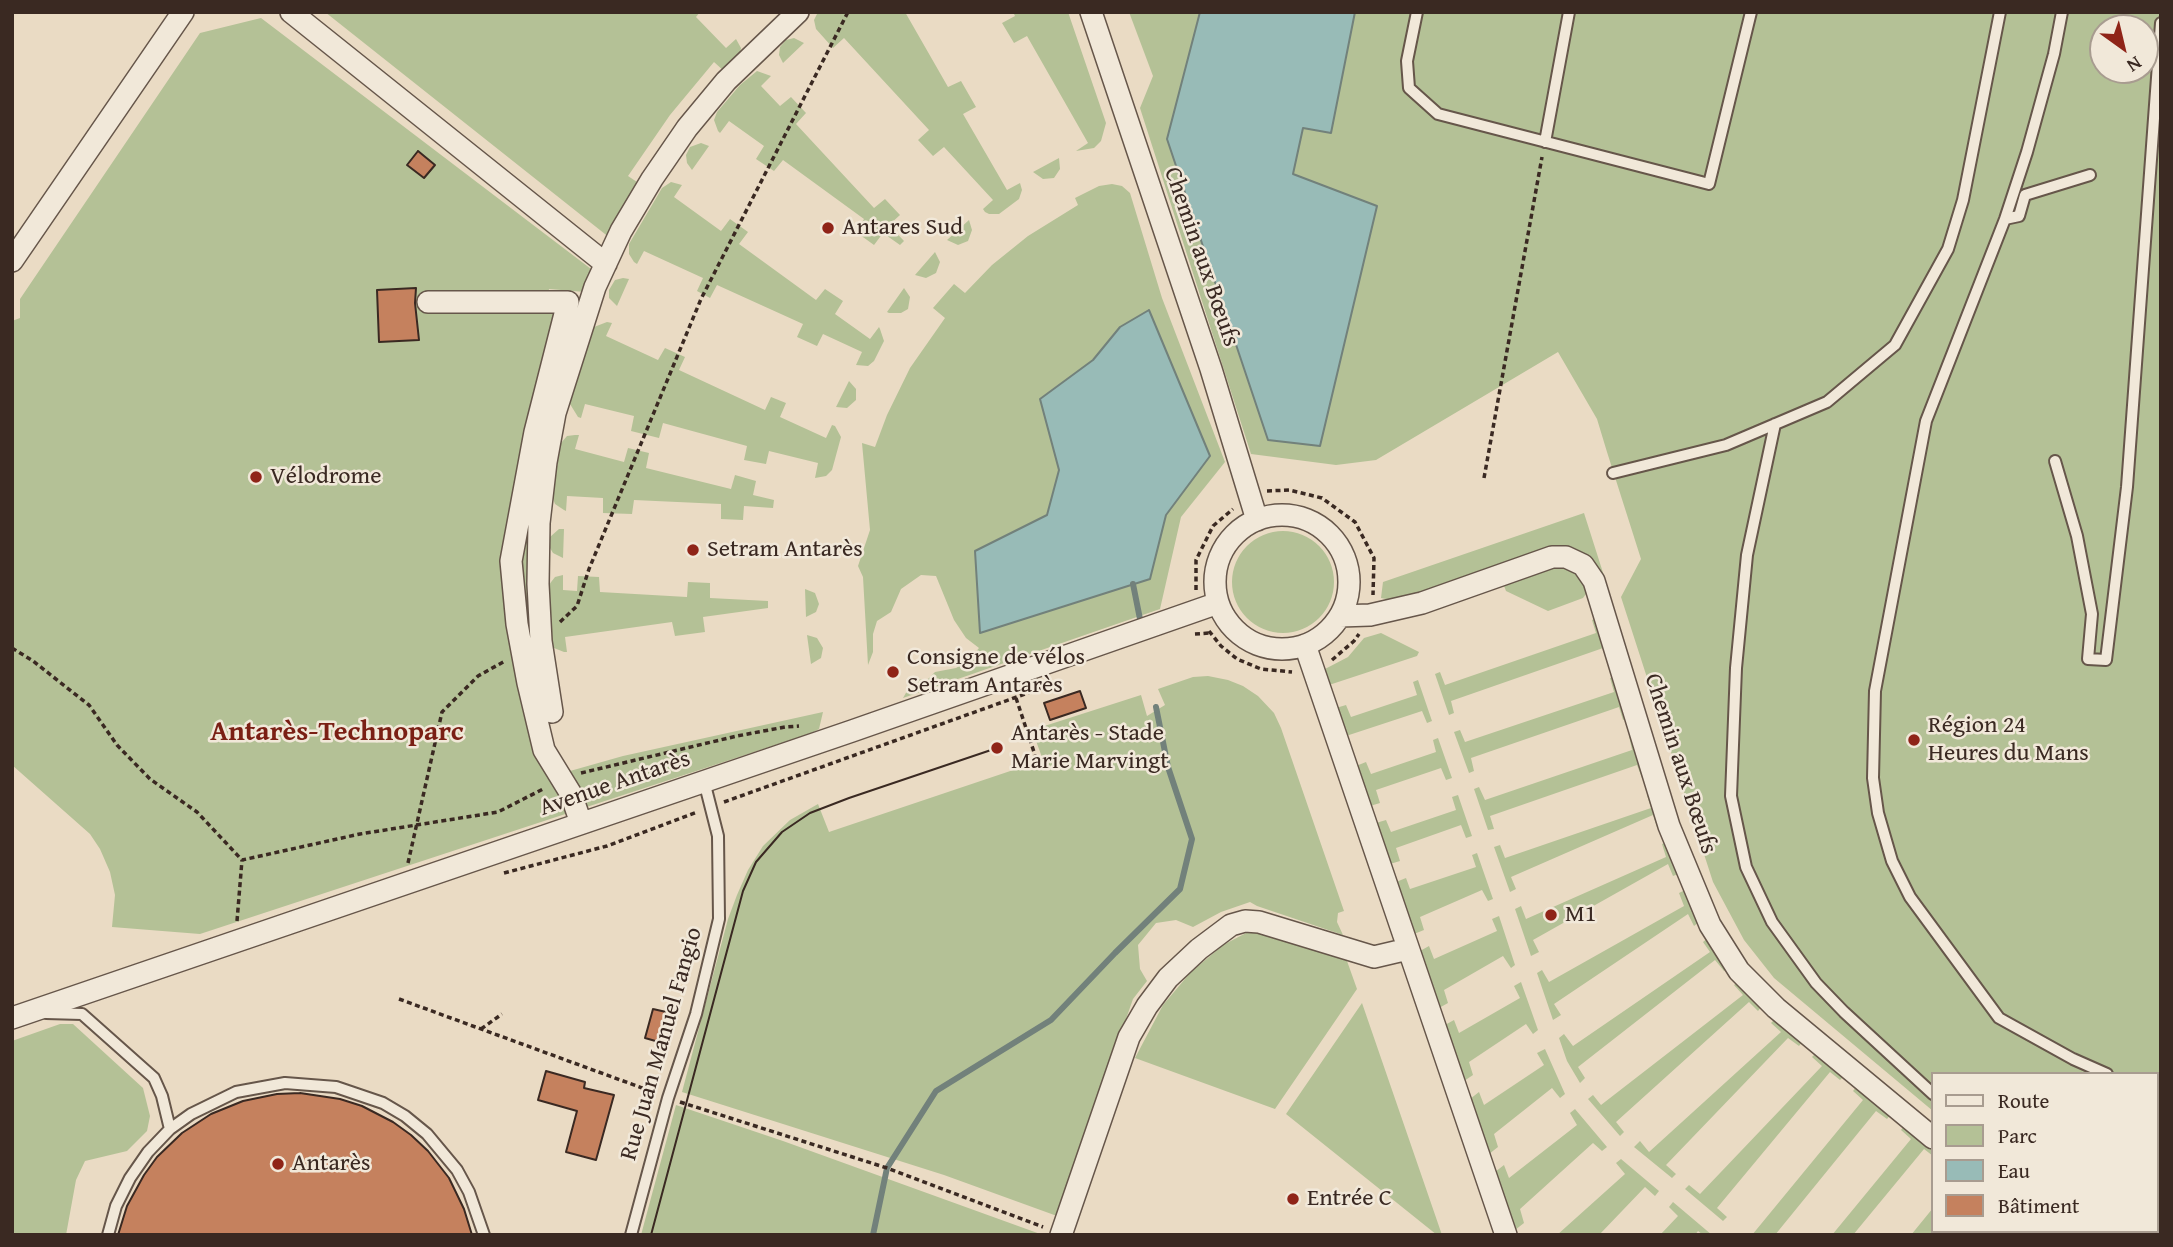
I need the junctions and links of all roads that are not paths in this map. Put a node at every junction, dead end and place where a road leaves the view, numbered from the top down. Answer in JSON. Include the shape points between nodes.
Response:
{"nodes":[{"id":1,"x":183,"y":12,"type":"edge"},
{"id":2,"x":291,"y":12,"type":"edge"},
{"id":3,"x":798,"y":12,"type":"edge"},
{"id":4,"x":1091,"y":12,"type":"edge"},
{"id":5,"x":1417,"y":12,"type":"edge"},
{"id":6,"x":1569,"y":12,"type":"edge"},
{"id":7,"x":1751,"y":12,"type":"edge"},
{"id":8,"x":2000,"y":12,"type":"edge"},
{"id":9,"x":2062,"y":12,"type":"edge"},
{"id":10,"x":2161,"y":23,"type":"edge"},
{"id":11,"x":1545,"y":142,"type":"junction"},
{"id":12,"x":2091,"y":175,"type":"dead end"},
{"id":13,"x":2005,"y":219,"type":"junction"},
{"id":14,"x":12,"y":261,"type":"edge"},
{"id":15,"x":606,"y":264,"type":"junction"},
{"id":16,"x":428,"y":302,"type":"dead end"},
{"id":17,"x":1775,"y":424,"type":"junction"},
{"id":18,"x":2055,"y":461,"type":"dead end"},
{"id":19,"x":1613,"y":473,"type":"dead end"},
{"id":20,"x":1256,"y":520,"type":"junction"},
{"id":21,"x":1218,"y":603,"type":"junction"},
{"id":22,"x":1340,"y":616,"type":"junction"},
{"id":23,"x":1305,"y":646,"type":"junction"},
{"id":24,"x":552,"y":712,"type":"dead end"},
{"id":25,"x":704,"y":782,"type":"junction"},
{"id":26,"x":581,"y":824,"type":"junction"},
{"id":27,"x":1408,"y":949,"type":"junction"},
{"id":28,"x":17,"y":1015,"type":"edge"},
{"id":29,"x":2103,"y":1072,"type":"edge"},
{"id":30,"x":1932,"y":1093,"type":"edge"},
{"id":31,"x":170,"y":1129,"type":"junction"},
{"id":32,"x":1932,"y":1137,"type":"edge"},
{"id":33,"x":1061,"y":1234,"type":"edge"},
{"id":34,"x":108,"y":1235,"type":"edge"},
{"id":35,"x":484,"y":1235,"type":"edge"},
{"id":36,"x":631,"y":1235,"type":"edge"},
{"id":37,"x":1506,"y":1235,"type":"edge"}],
"edges":[{"from":1,"to":14,"type":"street"},
{"from":2,"to":15,"type":"street"},
{"from":3,"to":15,"type":"street","via":[[726,81],[687,128],[652,178]]},
{"from":4,"to":20,"type":"street","name":"Chemin aux Bœufs","via":[[1211,369]]},
{"from":5,"to":11,"type":"lane","via":[[1408,61],[1409,88],[1438,114]]},
{"from":6,"to":11,"type":"lane"},
{"from":7,"to":11,"type":"lane","via":[[1709,184]]},
{"from":8,"to":17,"type":"lane","via":[[1948,249],[1895,345],[1827,402]]},
{"from":9,"to":13,"type":"lane"},
{"from":10,"to":18,"type":"lane","via":[[2127,487],[2106,660],[2088,659],[2092,614],[2077,536]]},
{"from":12,"to":13,"type":"lane","via":[[2025,195],[2019,216]]},
{"from":13,"to":29,"type":"lane","via":[[1926,421],[1875,691],[1873,778],[1892,861],[1910,897],[1991,1008],[2027,1035]]},
{"from":15,"to":24,"type":"street","via":[[558,402],[546,462],[538,584]]},
{"from":16,"to":26,"type":"street","via":[[568,302],[535,432],[511,561],[522,651],[544,750],[571,794]]},
{"from":17,"to":19,"type":"lane","via":[[1726,445]]},
{"from":17,"to":30,"type":"lane","via":[[1747,555],[1737,668],[1731,796],[1746,867],[1772,922],[1816,983]]},
{"from":20,"to":21,"type":"street","via":[[1239,530],[1217,564]]},
{"from":20,"to":22,"type":"street","via":[[1298,516],[1333,538],[1344,555],[1349,576],[1348,597]]},
{"from":21,"to":23,"type":"street","via":[[1228,622],[1262,647]]},
{"from":21,"to":25,"type":"street","name":"Avenue Antarès"},
{"from":22,"to":23,"type":"street","via":[[1331,629]]},
{"from":22,"to":32,"type":"street","name":"Chemin aux Bœufs","via":[[1370,615],[1422,603],[1552,557],[1583,565],[1594,580],[1669,826],[1710,925],[1738,971]]},
{"from":23,"to":27,"type":"street"},
{"from":25,"to":26,"type":"street","name":"Avenue Antarès"},
{"from":25,"to":36,"type":"lane","name":"Rue Juan Manuel Fangio","via":[[718,836],[719,919]]},
{"from":26,"to":28,"type":"street","name":"Avenue Antarès"},
{"from":27,"to":33,"type":"street","via":[[1374,957],[1245,921],[1231,925],[1199,949],[1168,978],[1129,1037]]},
{"from":27,"to":37,"type":"street"},
{"from":28,"to":31,"type":"lane","via":[[82,1014],[154,1078]]},
{"from":31,"to":34,"type":"lane","via":[[130,1178]]},
{"from":31,"to":35,"type":"lane","via":[[213,1102],[261,1086],[311,1083],[360,1094],[405,1116],[442,1150],[469,1192]]}]}
